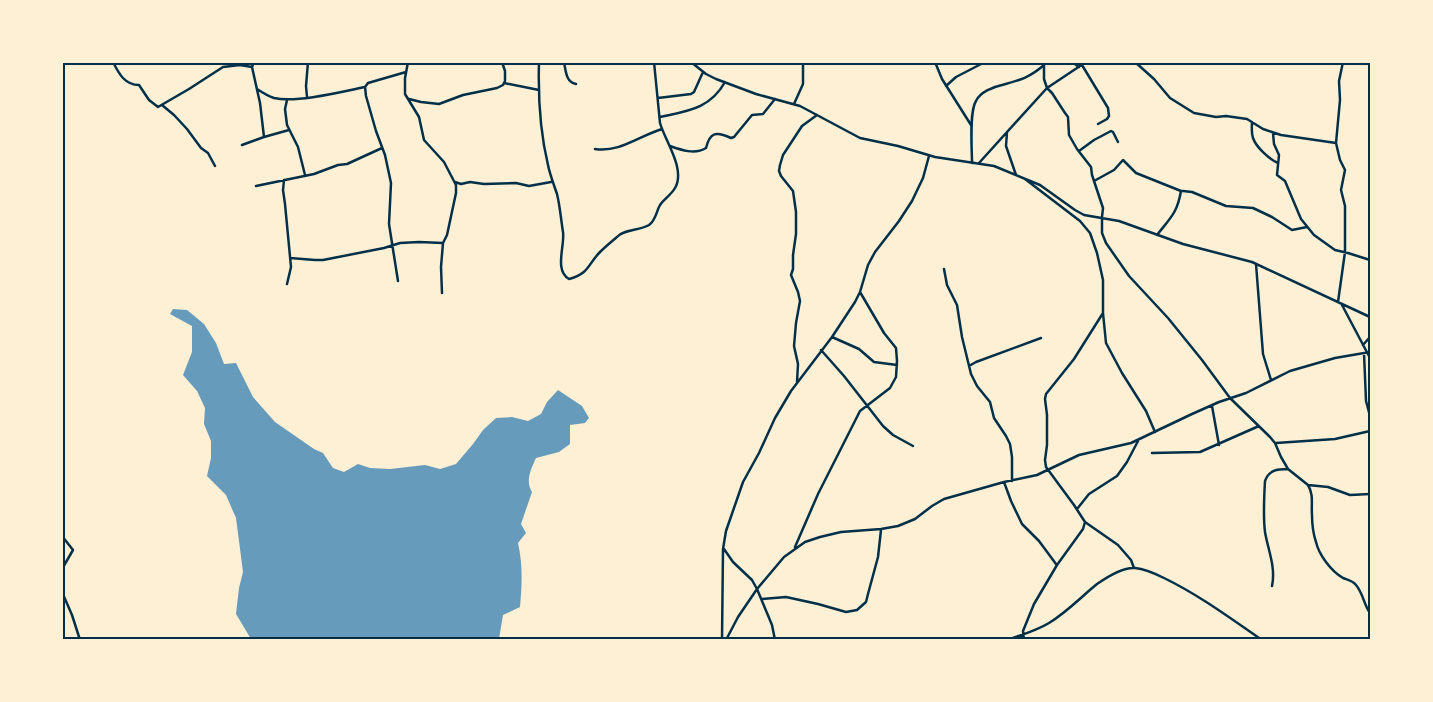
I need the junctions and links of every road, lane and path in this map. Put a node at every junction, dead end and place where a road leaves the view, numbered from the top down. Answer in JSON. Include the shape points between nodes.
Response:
{"nodes":[{"id":1,"x":114,"y":62,"type":"edge"},
{"id":2,"x":254,"y":62,"type":"edge"},
{"id":3,"x":308,"y":62,"type":"edge"},
{"id":4,"x":408,"y":62,"type":"edge"},
{"id":5,"x":502,"y":62,"type":"edge"},
{"id":6,"x":539,"y":62,"type":"edge"},
{"id":7,"x":564,"y":62,"type":"edge"},
{"id":8,"x":654,"y":62,"type":"edge"},
{"id":9,"x":691,"y":62,"type":"edge"},
{"id":10,"x":803,"y":62,"type":"edge"},
{"id":11,"x":985,"y":62,"type":"edge"},
{"id":12,"x":1072,"y":62,"type":"edge"},
{"id":13,"x":1086,"y":62,"type":"edge"},
{"id":14,"x":1135,"y":62,"type":"edge"},
{"id":15,"x":1343,"y":62,"type":"edge"},
{"id":16,"x":935,"y":63,"type":"edge"},
{"id":17,"x":1044,"y":64,"type":"edge"},
{"id":18,"x":1081,"y":66,"type":"junction"},
{"id":19,"x":252,"y":67,"type":"junction"},
{"id":20,"x":406,"y":72,"type":"junction"},
{"id":21,"x":703,"y":72,"type":"junction"},
{"id":22,"x":725,"y":82,"type":"junction"},
{"id":23,"x":504,"y":83,"type":"junction"},
{"id":24,"x":576,"y":84,"type":"dead end"},
{"id":25,"x":946,"y":86,"type":"junction"},
{"id":26,"x":365,"y":87,"type":"junction"},
{"id":27,"x":257,"y":88,"type":"junction"},
{"id":28,"x":1046,"y":88,"type":"junction"},
{"id":29,"x":539,"y":90,"type":"junction"},
{"id":30,"x":307,"y":98,"type":"junction"},
{"id":31,"x":408,"y":98,"type":"junction"},
{"id":32,"x":658,"y":98,"type":"junction"},
{"id":33,"x":775,"y":99,"type":"junction"},
{"id":34,"x":287,"y":100,"type":"junction"},
{"id":35,"x":794,"y":104,"type":"junction"},
{"id":36,"x":162,"y":105,"type":"junction"},
{"id":37,"x":817,"y":115,"type":"junction"},
{"id":38,"x":660,"y":117,"type":"junction"},
{"id":39,"x":1252,"y":122,"type":"junction"},
{"id":40,"x":1098,"y":124,"type":"dead end"},
{"id":41,"x":971,"y":127,"type":"junction"},
{"id":42,"x":662,"y":129,"type":"junction"},
{"id":43,"x":289,"y":130,"type":"junction"},
{"id":44,"x":1008,"y":131,"type":"junction"},
{"id":45,"x":1273,"y":133,"type":"junction"},
{"id":46,"x":264,"y":136,"type":"junction"},
{"id":47,"x":1118,"y":142,"type":"dead end"},
{"id":48,"x":1336,"y":143,"type":"junction"},
{"id":49,"x":242,"y":144,"type":"dead end"},
{"id":50,"x":670,"y":146,"type":"junction"},
{"id":51,"x":382,"y":148,"type":"junction"},
{"id":52,"x":595,"y":149,"type":"dead end"},
{"id":53,"x":1079,"y":151,"type":"junction"},
{"id":54,"x":929,"y":156,"type":"junction"},
{"id":55,"x":972,"y":163,"type":"junction"},
{"id":56,"x":978,"y":163,"type":"junction"},
{"id":57,"x":1278,"y":164,"type":"junction"},
{"id":58,"x":215,"y":166,"type":"dead end"},
{"id":59,"x":306,"y":175,"type":"junction"},
{"id":60,"x":1016,"y":175,"type":"junction"},
{"id":61,"x":1023,"y":177,"type":"junction"},
{"id":62,"x":284,"y":180,"type":"junction"},
{"id":63,"x":1094,"y":181,"type":"junction"},
{"id":64,"x":455,"y":182,"type":"junction"},
{"id":65,"x":552,"y":182,"type":"junction"},
{"id":66,"x":256,"y":186,"type":"dead end"},
{"id":67,"x":1181,"y":191,"type":"junction"},
{"id":68,"x":1102,"y":218,"type":"junction"},
{"id":69,"x":1307,"y":227,"type":"junction"},
{"id":70,"x":1157,"y":236,"type":"junction"},
{"id":71,"x":443,"y":243,"type":"junction"},
{"id":72,"x":393,"y":245,"type":"junction"},
{"id":73,"x":1345,"y":252,"type":"junction"},
{"id":74,"x":290,"y":258,"type":"junction"},
{"id":75,"x":1370,"y":260,"type":"edge"},
{"id":76,"x":1256,"y":264,"type":"junction"},
{"id":77,"x":944,"y":269,"type":"dead end"},
{"id":78,"x":398,"y":281,"type":"dead end"},
{"id":79,"x":287,"y":284,"type":"dead end"},
{"id":80,"x":860,"y":292,"type":"junction"},
{"id":81,"x":442,"y":293,"type":"dead end"},
{"id":82,"x":1340,"y":303,"type":"junction"},
{"id":83,"x":1103,"y":313,"type":"junction"},
{"id":84,"x":1370,"y":317,"type":"edge"},
{"id":85,"x":832,"y":337,"type":"junction"},
{"id":86,"x":1370,"y":337,"type":"edge"},
{"id":87,"x":1041,"y":338,"type":"dead end"},
{"id":88,"x":1363,"y":345,"type":"junction"},
{"id":89,"x":821,"y":350,"type":"junction"},
{"id":90,"x":1367,"y":352,"type":"edge"},
{"id":91,"x":1370,"y":358,"type":"edge"},
{"id":92,"x":897,"y":365,"type":"junction"},
{"id":93,"x":969,"y":366,"type":"junction"},
{"id":94,"x":1271,"y":380,"type":"junction"},
{"id":95,"x":797,"y":382,"type":"junction"},
{"id":96,"x":1230,"y":398,"type":"junction"},
{"id":97,"x":868,"y":405,"type":"junction"},
{"id":98,"x":1212,"y":406,"type":"junction"},
{"id":99,"x":1370,"y":416,"type":"edge"},
{"id":100,"x":1260,"y":426,"type":"junction"},
{"id":101,"x":1370,"y":431,"type":"edge"},
{"id":102,"x":1155,"y":432,"type":"junction"},
{"id":103,"x":1139,"y":440,"type":"junction"},
{"id":104,"x":1275,"y":443,"type":"junction"},
{"id":105,"x":1219,"y":445,"type":"junction"},
{"id":106,"x":914,"y":446,"type":"dead end"},
{"id":107,"x":1152,"y":453,"type":"dead end"},
{"id":108,"x":1288,"y":469,"type":"junction"},
{"id":109,"x":1048,"y":471,"type":"junction"},
{"id":110,"x":1012,"y":481,"type":"junction"},
{"id":111,"x":1004,"y":482,"type":"junction"},
{"id":112,"x":1308,"y":485,"type":"junction"},
{"id":113,"x":1370,"y":494,"type":"edge"},
{"id":114,"x":1077,"y":509,"type":"junction"},
{"id":115,"x":1085,"y":522,"type":"junction"},
{"id":116,"x":881,"y":530,"type":"junction"},
{"id":117,"x":62,"y":536,"type":"edge"},
{"id":118,"x":794,"y":548,"type":"junction"},
{"id":119,"x":723,"y":549,"type":"junction"},
{"id":120,"x":1057,"y":565,"type":"junction"},
{"id":121,"x":1134,"y":568,"type":"junction"},
{"id":122,"x":62,"y":569,"type":"edge"},
{"id":123,"x":1272,"y":586,"type":"dead end"},
{"id":124,"x":757,"y":589,"type":"junction"},
{"id":125,"x":62,"y":592,"type":"edge"},
{"id":126,"x":762,"y":599,"type":"junction"},
{"id":127,"x":1370,"y":613,"type":"edge"},
{"id":128,"x":1023,"y":634,"type":"junction"},
{"id":129,"x":80,"y":640,"type":"edge"},
{"id":130,"x":722,"y":640,"type":"edge"},
{"id":131,"x":726,"y":640,"type":"edge"},
{"id":132,"x":775,"y":640,"type":"edge"},
{"id":133,"x":1006,"y":640,"type":"edge"},
{"id":134,"x":1024,"y":640,"type":"edge"},
{"id":135,"x":1262,"y":640,"type":"edge"}],
"edges":[{"from":1,"to":36,"type":"street","via":[[125,80],[139,85],[156,106]]},
{"from":2,"to":19,"type":"street"},
{"from":3,"to":30,"type":"street"},
{"from":4,"to":20,"type":"street"},
{"from":5,"to":23,"type":"street"},
{"from":6,"to":29,"type":"street"},
{"from":7,"to":24,"type":"street","via":[[568,80]]},
{"from":8,"to":32,"type":"street"},
{"from":9,"to":21,"type":"street"},
{"from":10,"to":35,"type":"street","via":[[803,84]]},
{"from":11,"to":25,"type":"street"},
{"from":12,"to":18,"type":"street"},
{"from":13,"to":18,"type":"street"},
{"from":14,"to":39,"type":"street","via":[[1170,98],[1194,113]]},
{"from":15,"to":48,"type":"street"},
{"from":16,"to":25,"type":"street"},
{"from":17,"to":28,"type":"street"},
{"from":17,"to":41,"type":"street","via":[[1024,79],[980,95],[974,106]]},
{"from":18,"to":28,"type":"street"},
{"from":18,"to":40,"type":"street","via":[[1108,108],[1108,119]]},
{"from":19,"to":27,"type":"street"},
{"from":19,"to":36,"type":"street","via":[[224,66]]},
{"from":20,"to":26,"type":"street","via":[[368,83]]},
{"from":20,"to":31,"type":"street","via":[[405,92]]},
{"from":21,"to":22,"type":"street"},
{"from":21,"to":32,"type":"street","via":[[692,94]]},
{"from":22,"to":33,"type":"street"},
{"from":22,"to":38,"type":"street","via":[[716,96],[702,106]]},
{"from":23,"to":29,"type":"street"},
{"from":23,"to":31,"type":"street","via":[[497,88],[433,105]]},
{"from":25,"to":41,"type":"street"},
{"from":26,"to":30,"type":"street"},
{"from":26,"to":51,"type":"street"},
{"from":27,"to":34,"type":"street","via":[[274,98]]},
{"from":27,"to":46,"type":"street"},
{"from":28,"to":44,"type":"street"},
{"from":28,"to":53,"type":"street","via":[[1068,117],[1069,135]]},
{"from":29,"to":65,"type":"street","via":[[543,139]]},
{"from":30,"to":34,"type":"street"},
{"from":31,"to":64,"type":"street","via":[[420,117],[424,140],[441,158]]},
{"from":32,"to":38,"type":"street"},
{"from":33,"to":35,"type":"street"},
{"from":33,"to":50,"type":"street","via":[[763,114],[752,115],[734,137],[713,135],[706,148],[699,151]]},
{"from":34,"to":43,"type":"street","via":[[285,115]]},
{"from":35,"to":37,"type":"street"},
{"from":36,"to":58,"type":"street","via":[[183,124]]},
{"from":37,"to":54,"type":"street","via":[[860,138]]},
{"from":37,"to":95,"type":"street","via":[[802,126],[783,155],[779,171],[793,191],[796,212],[791,275],[800,301],[794,346]]},
{"from":38,"to":42,"type":"street"},
{"from":39,"to":45,"type":"street"},
{"from":39,"to":57,"type":"street","via":[[1255,142]]},
{"from":41,"to":55,"type":"street"},
{"from":42,"to":50,"type":"street"},
{"from":42,"to":52,"type":"street","via":[[615,148]]},
{"from":43,"to":46,"type":"street"},
{"from":43,"to":59,"type":"street"},
{"from":44,"to":56,"type":"street"},
{"from":44,"to":60,"type":"street","via":[[1006,146]]},
{"from":45,"to":48,"type":"street"},
{"from":45,"to":57,"type":"street"},
{"from":46,"to":49,"type":"street"},
{"from":47,"to":53,"type":"street","via":[[1111,131]]},
{"from":48,"to":73,"type":"street","via":[[1346,170],[1341,189],[1345,208]]},
{"from":50,"to":65,"type":"street","via":[[678,177],[654,220],[643,228],[617,236],[585,271],[569,279],[562,267],[563,235]]},
{"from":51,"to":59,"type":"street","via":[[347,164]]},
{"from":51,"to":72,"type":"street","via":[[391,183],[389,224]]},
{"from":53,"to":63,"type":"street","via":[[1091,166]]},
{"from":54,"to":55,"type":"street"},
{"from":54,"to":80,"type":"street","via":[[912,200],[868,265]]},
{"from":55,"to":56,"type":"street"},
{"from":56,"to":60,"type":"street"},
{"from":57,"to":69,"type":"street","via":[[1278,176],[1285,181]]},
{"from":59,"to":62,"type":"street"},
{"from":60,"to":61,"type":"street"},
{"from":61,"to":68,"type":"street","via":[[1080,213]]},
{"from":61,"to":83,"type":"street","via":[[1080,221],[1090,233],[1103,280]]},
{"from":62,"to":66,"type":"street"},
{"from":62,"to":74,"type":"street"},
{"from":63,"to":67,"type":"street","via":[[1114,170],[1123,160],[1136,173]]},
{"from":63,"to":68,"type":"street","via":[[1103,206]]},
{"from":64,"to":65,"type":"street","via":[[529,186]]},
{"from":64,"to":71,"type":"street","via":[[456,193]]},
{"from":67,"to":69,"type":"street","via":[[1192,192],[1226,206],[1253,208],[1292,230]]},
{"from":67,"to":70,"type":"street","via":[[1178,206]]},
{"from":68,"to":70,"type":"street"},
{"from":68,"to":96,"type":"street","via":[[1103,238],[1120,264],[1168,318]]},
{"from":69,"to":73,"type":"street","via":[[1326,245]]},
{"from":70,"to":76,"type":"street"},
{"from":71,"to":72,"type":"street"},
{"from":71,"to":81,"type":"street"},
{"from":72,"to":74,"type":"street","via":[[323,260]]},
{"from":72,"to":78,"type":"street"},
{"from":73,"to":75,"type":"street"},
{"from":73,"to":82,"type":"street"},
{"from":74,"to":79,"type":"street"},
{"from":76,"to":82,"type":"street"},
{"from":76,"to":94,"type":"street","via":[[1263,354]]},
{"from":77,"to":93,"type":"street","via":[[947,285],[957,305]]},
{"from":80,"to":85,"type":"street"},
{"from":80,"to":92,"type":"street","via":[[895,346]]},
{"from":82,"to":84,"type":"street"},
{"from":82,"to":88,"type":"street"},
{"from":83,"to":102,"type":"street","via":[[1108,349],[1146,411]]},
{"from":83,"to":109,"type":"street","via":[[1074,359],[1046,394],[1045,460]]},
{"from":85,"to":89,"type":"street"},
{"from":85,"to":92,"type":"street","via":[[859,350],[874,362]]},
{"from":86,"to":88,"type":"street"},
{"from":87,"to":93,"type":"street"},
{"from":88,"to":90,"type":"street"},
{"from":89,"to":95,"type":"street"},
{"from":89,"to":97,"type":"street"},
{"from":90,"to":91,"type":"street"},
{"from":90,"to":94,"type":"street","via":[[1306,366]]},
{"from":90,"to":99,"type":"street","via":[[1366,402]]},
{"from":92,"to":97,"type":"street","via":[[892,386]]},
{"from":93,"to":110,"type":"street","via":[[1008,440]]},
{"from":94,"to":96,"type":"street"},
{"from":95,"to":119,"type":"street","via":[[743,482]]},
{"from":96,"to":98,"type":"street"},
{"from":96,"to":100,"type":"street"},
{"from":97,"to":106,"type":"street","via":[[888,432]]},
{"from":97,"to":118,"type":"street","via":[[860,411],[848,434]]},
{"from":98,"to":102,"type":"street"},
{"from":98,"to":105,"type":"street"},
{"from":100,"to":104,"type":"street"},
{"from":100,"to":105,"type":"street"},
{"from":101,"to":104,"type":"street","via":[[1336,440]]},
{"from":102,"to":103,"type":"street"},
{"from":103,"to":109,"type":"street","via":[[1079,455]]},
{"from":103,"to":114,"type":"street","via":[[1117,476],[1089,494]]},
{"from":104,"to":108,"type":"street"},
{"from":105,"to":107,"type":"street","via":[[1198,452]]},
{"from":108,"to":112,"type":"street"},
{"from":108,"to":123,"type":"street","via":[[1275,470],[1266,476],[1265,481],[1265,531],[1274,576]]},
{"from":109,"to":110,"type":"street"},
{"from":109,"to":114,"type":"street"},
{"from":110,"to":111,"type":"street"},
{"from":111,"to":116,"type":"street","via":[[944,499],[911,521]]},
{"from":111,"to":120,"type":"street","via":[[1022,524]]},
{"from":112,"to":113,"type":"street","via":[[1328,487],[1350,495]]},
{"from":112,"to":127,"type":"street","via":[[1313,498],[1313,526],[1319,550],[1338,574],[1358,586]]},
{"from":114,"to":115,"type":"street"},
{"from":115,"to":120,"type":"street"},
{"from":115,"to":121,"type":"street","via":[[1118,545]]},
{"from":116,"to":118,"type":"street","via":[[831,534]]},
{"from":116,"to":126,"type":"street","via":[[878,557],[866,602],[857,610],[846,612],[786,597]]},
{"from":117,"to":122,"type":"street","via":[[73,550]]},
{"from":118,"to":124,"type":"street"},
{"from":119,"to":124,"type":"street"},
{"from":119,"to":130,"type":"street"},
{"from":120,"to":128,"type":"street","via":[[1034,604]]},
{"from":121,"to":128,"type":"street","via":[[1114,574],[1049,623]]},
{"from":121,"to":135,"type":"street","via":[[1180,586]]},
{"from":124,"to":126,"type":"street"},
{"from":124,"to":131,"type":"street"},
{"from":125,"to":129,"type":"street"},
{"from":126,"to":132,"type":"street"},
{"from":128,"to":133,"type":"street"},
{"from":128,"to":134,"type":"street"}]}
